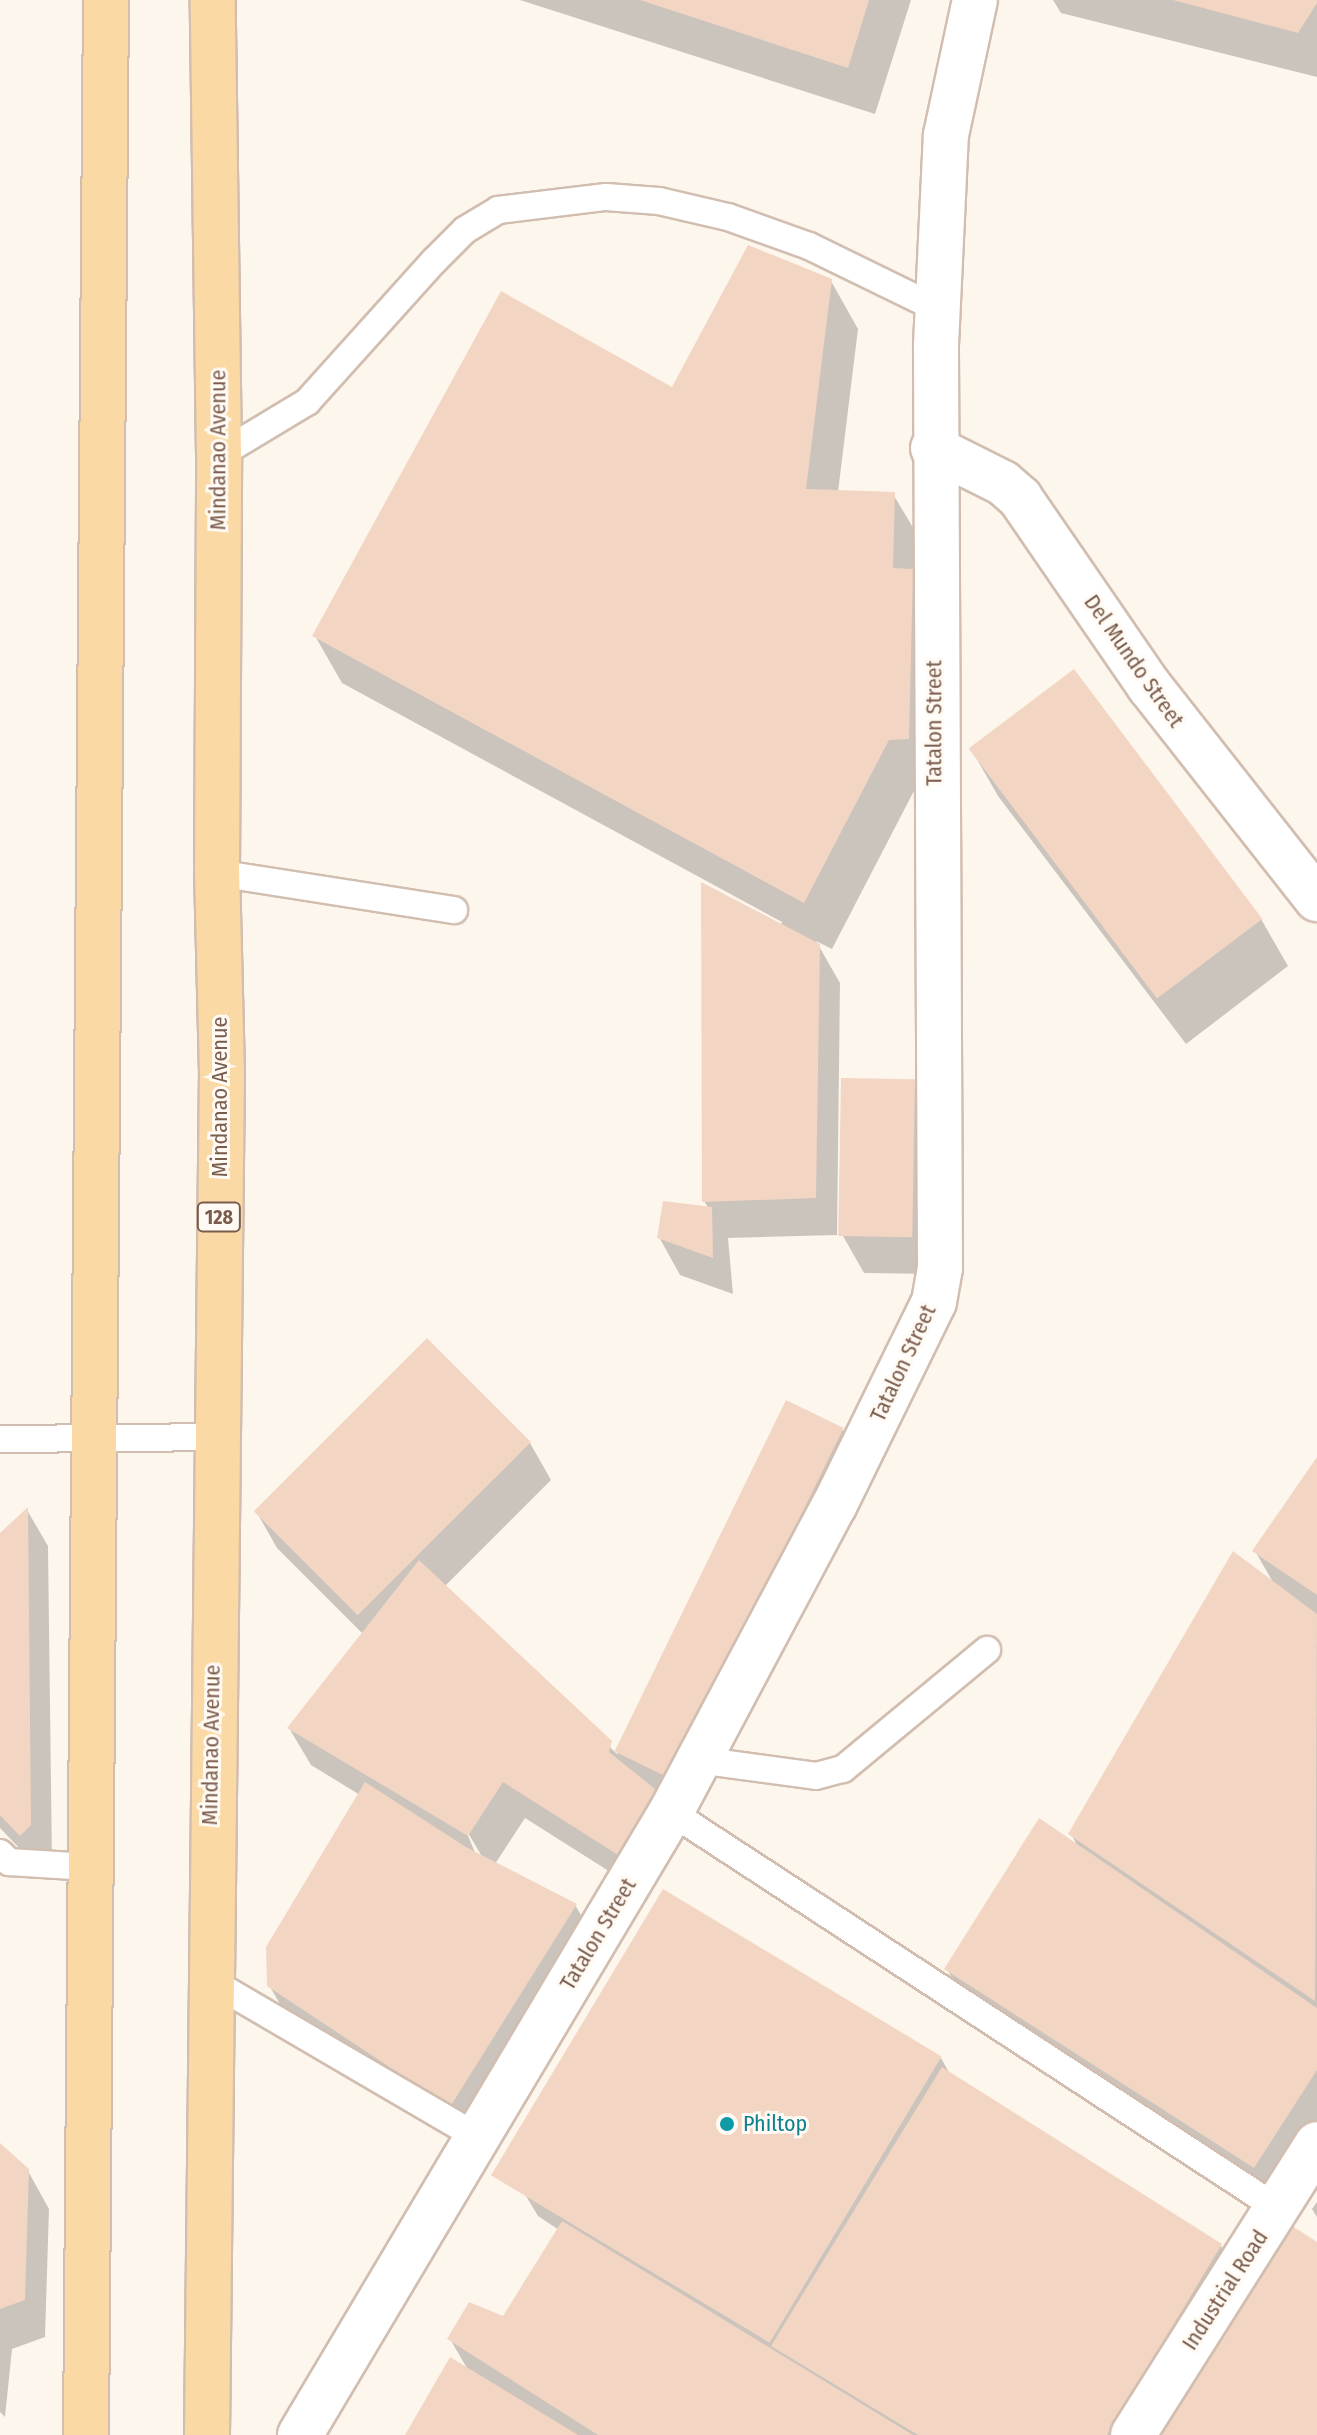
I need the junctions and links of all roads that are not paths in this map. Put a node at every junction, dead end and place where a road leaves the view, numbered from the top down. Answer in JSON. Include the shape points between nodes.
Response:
{"nodes":[{"id":1,"x":106,"y":0,"type":"edge"},
{"id":2,"x":213,"y":0,"type":"edge"},
{"id":3,"x":975,"y":0,"type":"edge"},
{"id":4,"x":938,"y":309,"type":"junction"},
{"id":5,"x":933,"y":448,"type":"junction"},
{"id":6,"x":219,"y":455,"type":"junction"},
{"id":7,"x":217,"y":873,"type":"junction"},
{"id":8,"x":1317,"y":899,"type":"edge"},
{"id":9,"x":454,"y":910,"type":"dead end"},
{"id":10,"x":214,"y":1437,"type":"junction"},
{"id":11,"x":96,"y":1438,"type":"junction"},
{"id":12,"x":0,"y":1439,"type":"edge"},
{"id":13,"x":987,"y":1650,"type":"dead end"},
{"id":14,"x":698,"y":1760,"type":"junction"},
{"id":15,"x":671,"y":1812,"type":"junction"},
{"id":16,"x":3,"y":1862,"type":"edge"},
{"id":17,"x":89,"y":1867,"type":"junction"},
{"id":18,"x":209,"y":1980,"type":"junction"},
{"id":19,"x":478,"y":2137,"type":"junction"},
{"id":20,"x":1317,"y":2144,"type":"edge"},
{"id":21,"x":1277,"y":2208,"type":"junction"},
{"id":22,"x":86,"y":2435,"type":"edge"},
{"id":23,"x":207,"y":2435,"type":"edge"},
{"id":24,"x":300,"y":2435,"type":"edge"},
{"id":25,"x":1133,"y":2435,"type":"edge"}],
"edges":[{"from":1,"to":11,"type":"main road"},
{"from":2,"to":6,"type":"main road","name":"Mindanao Avenue","number":"128"},
{"from":3,"to":4,"type":"street","name":"Tatalon Street","via":[[947,121]]},
{"from":4,"to":5,"type":"street","name":"Tatalon Street"},
{"from":4,"to":6,"type":"lane","via":[[809,246],[728,217],[659,201],[606,197],[498,210],[465,230],[435,260],[307,402]]},
{"from":5,"to":8,"type":"street","name":"Del Mundo Street","via":[[1003,483],[1020,498],[1150,687]]},
{"from":5,"to":14,"type":"street","name":"Tatalon Street","via":[[940,1268],[934,1302]]},
{"from":6,"to":7,"type":"main road","name":"Mindanao Avenue","number":"128"},
{"from":7,"to":9,"type":"lane"},
{"from":7,"to":10,"type":"main road","name":"Mindanao Avenue","number":"128","via":[[222,1074]]},
{"from":10,"to":11,"type":"lane"},
{"from":10,"to":18,"type":"main road","name":"Mindanao Avenue","number":"128"},
{"from":11,"to":12,"type":"lane"},
{"from":11,"to":17,"type":"main road"},
{"from":13,"to":14,"type":"lane","via":[[843,1769],[816,1776]]},
{"from":14,"to":15,"type":"street","name":"Tatalon Street"},
{"from":15,"to":19,"type":"street","name":"Tatalon Street"},
{"from":15,"to":21,"type":"lane"},
{"from":16,"to":17,"type":"lane"},
{"from":17,"to":22,"type":"main road"},
{"from":18,"to":19,"type":"lane"},
{"from":18,"to":23,"type":"main road","name":"Mindanao Avenue","number":"128"},
{"from":19,"to":24,"type":"street","name":"Tatalon Street"},
{"from":20,"to":21,"type":"street","name":"Industrial Road"},
{"from":21,"to":25,"type":"street","name":"Industrial Road"}]}
